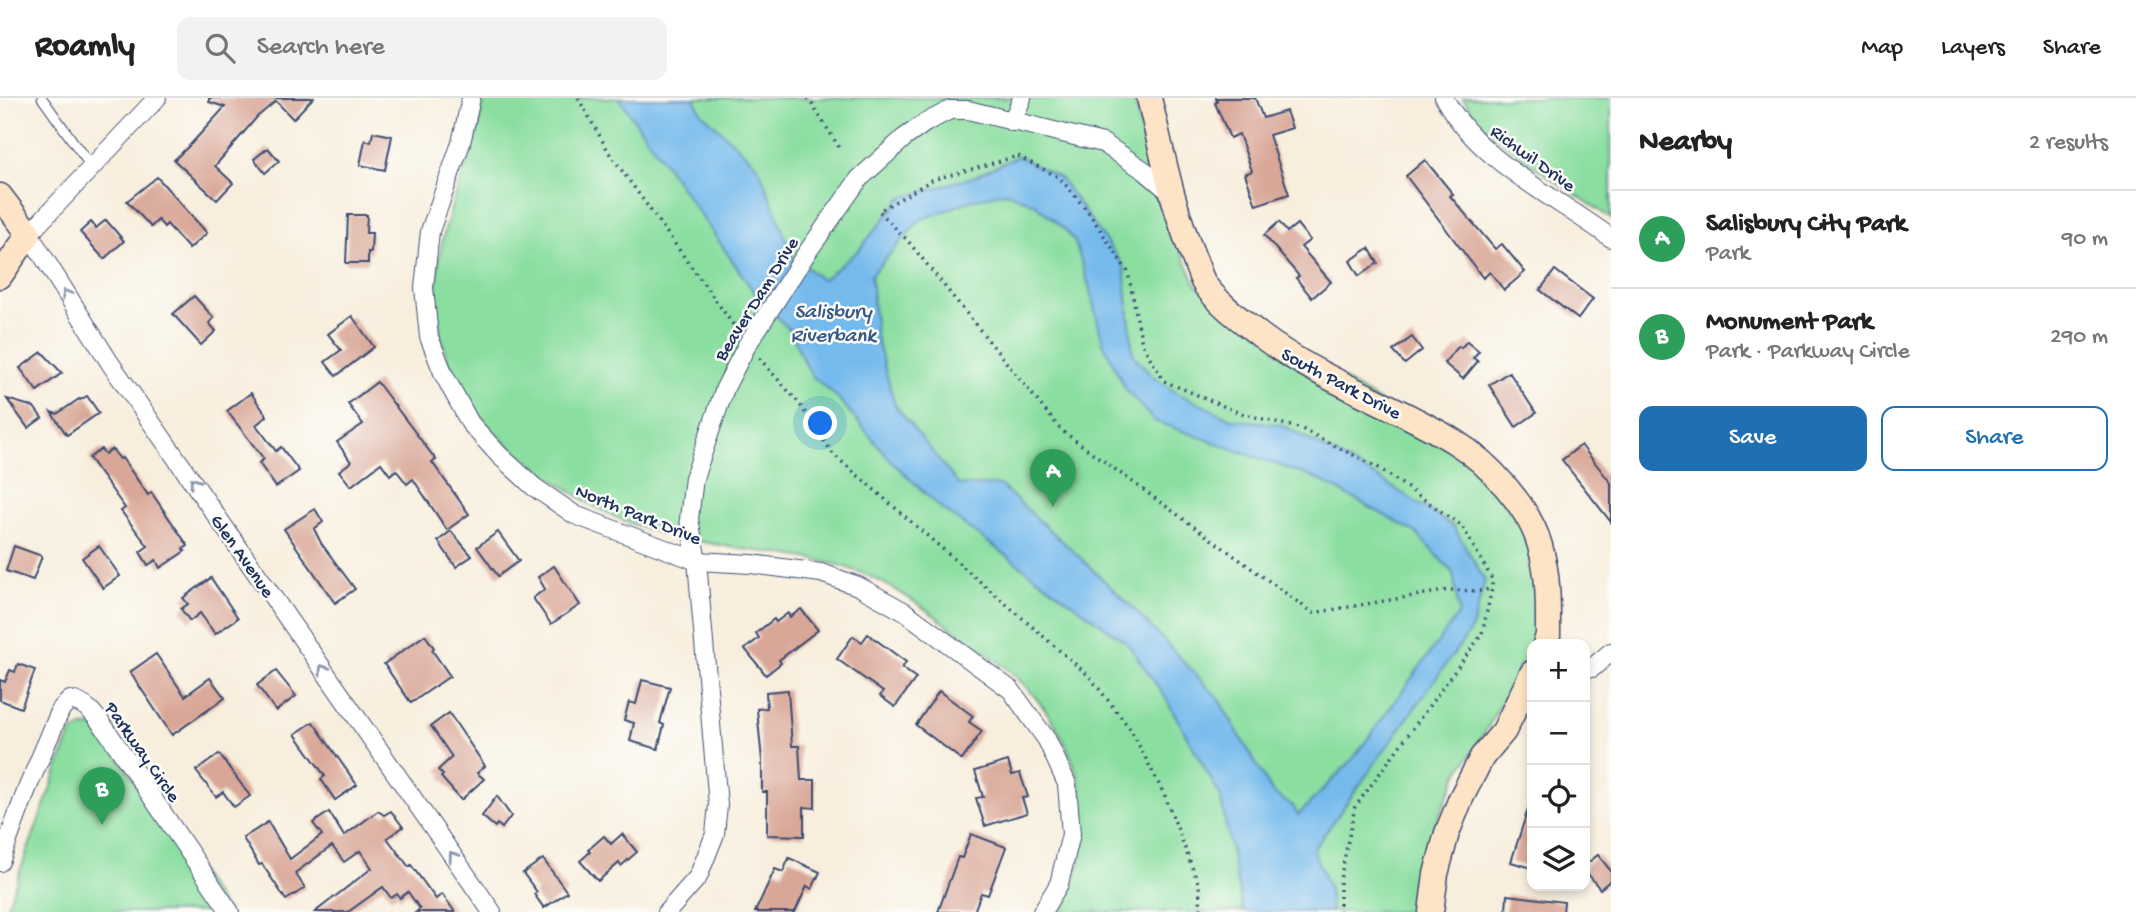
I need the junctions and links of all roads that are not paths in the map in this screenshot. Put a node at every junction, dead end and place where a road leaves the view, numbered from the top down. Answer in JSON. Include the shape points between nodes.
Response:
{"nodes":[{"id":1,"x":42,"y":98,"type":"edge"},
{"id":2,"x":157,"y":98,"type":"edge"},
{"id":3,"x":471,"y":98,"type":"edge"},
{"id":4,"x":1022,"y":98,"type":"edge"},
{"id":5,"x":1149,"y":98,"type":"edge"},
{"id":6,"x":1444,"y":98,"type":"edge"},
{"id":7,"x":1012,"y":122,"type":"junction"},
{"id":8,"x":92,"y":168,"type":"junction"},
{"id":9,"x":1171,"y":193,"type":"junction"},
{"id":10,"x":0,"y":196,"type":"edge"},
{"id":11,"x":29,"y":234,"type":"junction"},
{"id":12,"x":1611,"y":238,"type":"edge"},
{"id":13,"x":0,"y":276,"type":"edge"},
{"id":14,"x":697,"y":561,"type":"junction"},
{"id":15,"x":1547,"y":639,"type":"edge"},
{"id":16,"x":1611,"y":652,"type":"edge"},
{"id":17,"x":1590,"y":668,"type":"edge"},
{"id":18,"x":1527,"y":683,"type":"edge"},
{"id":19,"x":0,"y":862,"type":"edge"},
{"id":20,"x":230,"y":912,"type":"edge"},
{"id":21,"x":492,"y":912,"type":"edge"},
{"id":22,"x":667,"y":912,"type":"edge"},
{"id":23,"x":1042,"y":912,"type":"edge"},
{"id":24,"x":1431,"y":912,"type":"edge"}],
"edges":[{"from":1,"to":8,"type":"lane"},
{"from":2,"to":8,"type":"street"},
{"from":3,"to":14,"type":"street","name":"North Park Drive","via":[[461,143],[430,231],[424,288],[429,337],[444,375],[470,423],[534,487],[575,515]]},
{"from":4,"to":7,"type":"street"},
{"from":5,"to":9,"type":"street","name":"South Park Drive"},
{"from":6,"to":12,"type":"street","name":"Richwil Drive","via":[[1467,132],[1491,155]]},
{"from":7,"to":9,"type":"street","name":"Beaver Dam Drive","via":[[1103,143]]},
{"from":7,"to":14,"type":"street","name":"Beaver Dam Drive","via":[[950,110],[904,138],[859,179],[747,345],[725,388],[694,478],[690,519]]},
{"from":8,"to":11,"type":"street"},
{"from":9,"to":15,"type":"street","name":"South Park Drive","via":[[1204,284],[1227,309],[1308,366],[1456,443],[1499,479],[1527,515],[1540,544],[1548,580]]},
{"from":10,"to":11,"type":"street","name":"Glen Avenue"},
{"from":11,"to":13,"type":"street"},
{"from":21,"to":11,"type":"street","name":"Glen Avenue","one_way":true,"via":[[110,363]]},
{"from":14,"to":22,"type":"street","name":"Beaver Dam Drive","via":[[718,805],[715,834],[698,877]]},
{"from":14,"to":23,"type":"street","name":"North Park Drive","via":[[821,573],[858,586],[905,612],[1011,690],[1047,740],[1067,784],[1071,834],[1059,884]]},
{"from":16,"to":17,"type":"street"},
{"from":18,"to":24,"type":"street","via":[[1504,731],[1482,757],[1461,799],[1447,833]]},
{"from":19,"to":20,"type":"street","name":"Parkway Circle","via":[[61,709],[70,700],[79,701],[107,731]]}]}
